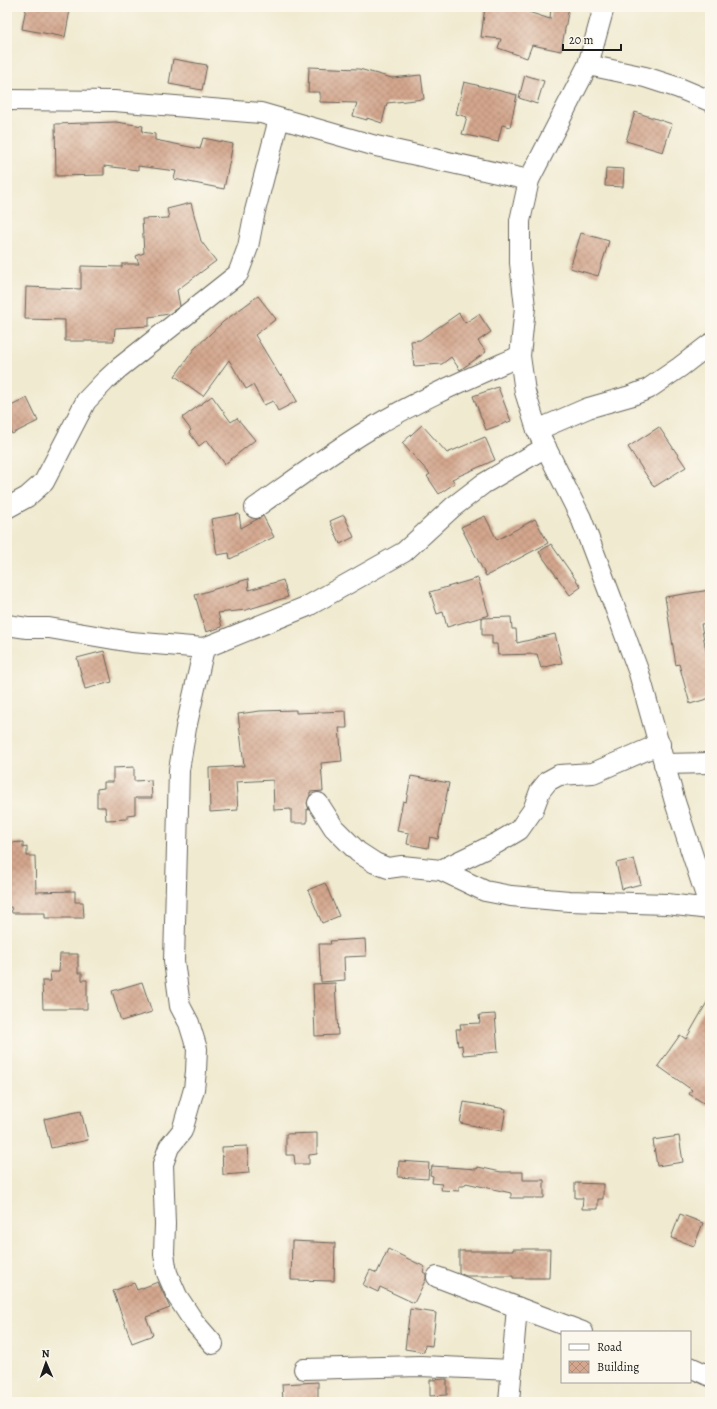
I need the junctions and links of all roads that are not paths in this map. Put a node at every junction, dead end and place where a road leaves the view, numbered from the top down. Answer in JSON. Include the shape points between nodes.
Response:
{"nodes":[{"id":1,"x":604,"y":7,"type":"edge"},
{"id":2,"x":588,"y":65,"type":"junction"},
{"id":3,"x":7,"y":100,"type":"edge"},
{"id":4,"x":710,"y":101,"type":"edge"},
{"id":5,"x":279,"y":119,"type":"junction"},
{"id":6,"x":529,"y":180,"type":"junction"},
{"id":7,"x":710,"y":344,"type":"edge"},
{"id":8,"x":520,"y":356,"type":"junction"},
{"id":9,"x":542,"y":439,"type":"junction"},
{"id":10,"x":7,"y":508,"type":"edge"},
{"id":11,"x":255,"y":508,"type":"dead end"},
{"id":12,"x":7,"y":624,"type":"edge"},
{"id":13,"x":204,"y":648,"type":"junction"},
{"id":14,"x":660,"y":744,"type":"junction"},
{"id":15,"x":710,"y":763,"type":"edge"},
{"id":16,"x":664,"y":764,"type":"junction"},
{"id":17,"x":318,"y":803,"type":"dead end"},
{"id":18,"x":692,"y":850,"type":"junction"},
{"id":19,"x":710,"y":860,"type":"edge"},
{"id":20,"x":441,"y":870,"type":"junction"},
{"id":21,"x":710,"y":908,"type":"edge"},
{"id":22,"x":438,"y":1277,"type":"dead end"},
{"id":23,"x":517,"y":1306,"type":"junction"},
{"id":24,"x":580,"y":1331,"type":"edge"},
{"id":25,"x":213,"y":1344,"type":"dead end"},
{"id":26,"x":691,"y":1367,"type":"edge"},
{"id":27,"x":304,"y":1369,"type":"dead end"},
{"id":28,"x":512,"y":1370,"type":"junction"},
{"id":29,"x":710,"y":1376,"type":"edge"},
{"id":30,"x":509,"y":1402,"type":"edge"}],
"edges":[{"from":1,"to":2,"type":"street"},
{"from":2,"to":4,"type":"street","via":[[645,77]]},
{"from":2,"to":6,"type":"street"},
{"from":3,"to":5,"type":"street","via":[[114,101],[261,113]]},
{"from":5,"to":6,"type":"street","via":[[376,146]]},
{"from":5,"to":10,"type":"street","via":[[248,247],[238,274],[105,381],[86,401],[44,482]]},
{"from":6,"to":8,"type":"street","via":[[520,221],[520,263],[525,307]]},
{"from":7,"to":9,"type":"street","via":[[648,389],[588,408]]},
{"from":8,"to":9,"type":"street","via":[[525,392]]},
{"from":8,"to":11,"type":"street","via":[[440,391],[371,428]]},
{"from":9,"to":13,"type":"street","via":[[453,507],[404,552],[308,606]]},
{"from":9,"to":14,"type":"street","via":[[581,518],[639,673]]},
{"from":12,"to":13,"type":"street","via":[[27,628],[49,628],[131,642]]},
{"from":13,"to":25,"type":"street","via":[[186,728],[180,770],[174,961],[180,1006],[197,1048],[196,1071],[194,1089],[182,1132],[169,1147],[163,1164],[164,1254],[167,1273],[177,1296]]},
{"from":14,"to":16,"type":"street"},
{"from":14,"to":20,"type":"street","via":[[593,774],[560,775],[548,781],[519,830]]},
{"from":15,"to":16,"type":"street"},
{"from":16,"to":18,"type":"street"},
{"from":17,"to":20,"type":"street","via":[[334,828],[358,852],[375,863],[388,868],[402,866]]},
{"from":18,"to":19,"type":"street"},
{"from":18,"to":21,"type":"street"},
{"from":20,"to":21,"type":"street","via":[[485,891],[511,896]]},
{"from":22,"to":23,"type":"street"},
{"from":23,"to":24,"type":"street"},
{"from":23,"to":28,"type":"street"},
{"from":26,"to":29,"type":"street"},
{"from":27,"to":28,"type":"street","via":[[420,1366]]},
{"from":28,"to":30,"type":"street"}]}
